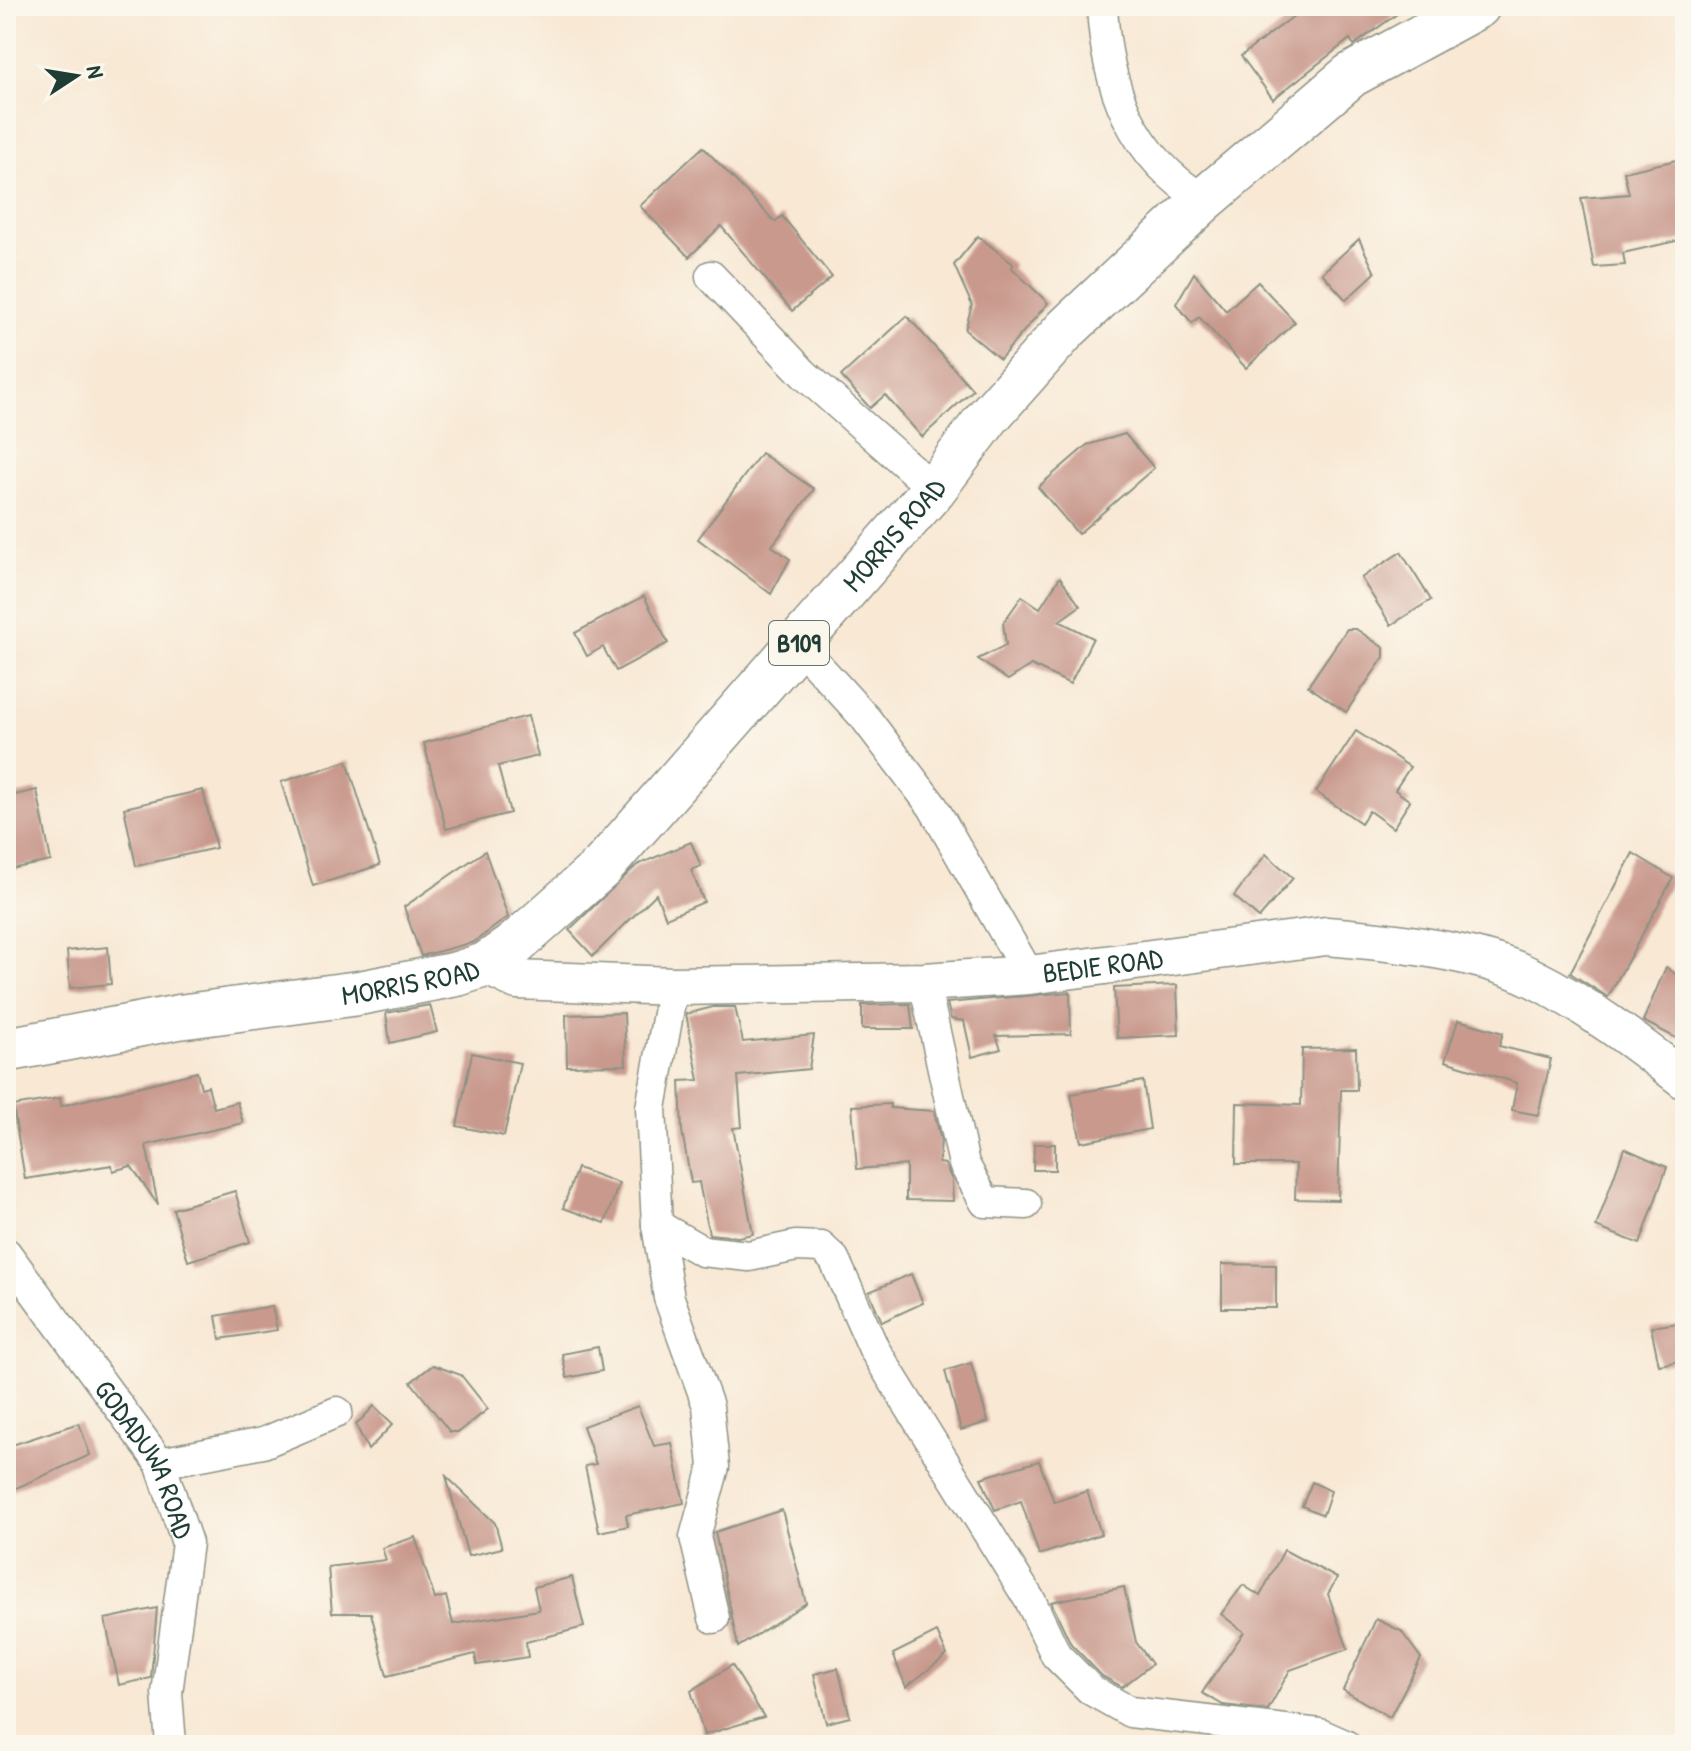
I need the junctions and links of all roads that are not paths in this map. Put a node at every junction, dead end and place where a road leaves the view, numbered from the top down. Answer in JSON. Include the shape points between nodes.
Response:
{"nodes":[{"id":1,"x":1102,"y":6,"type":"edge"},
{"id":2,"x":1478,"y":6,"type":"edge"},
{"id":3,"x":1204,"y":200,"type":"junction"},
{"id":4,"x":711,"y":276,"type":"dead end"},
{"id":5,"x":934,"y":489,"type":"junction"},
{"id":6,"x":798,"y":644,"type":"junction"},
{"id":7,"x":485,"y":965,"type":"junction"},
{"id":8,"x":1029,"y":975,"type":"junction"},
{"id":9,"x":924,"y":982,"type":"junction"},
{"id":10,"x":673,"y":986,"type":"junction"},
{"id":11,"x":6,"y":1050,"type":"edge"},
{"id":12,"x":1685,"y":1080,"type":"edge"},
{"id":13,"x":1026,"y":1204,"type":"dead end"},
{"id":14,"x":657,"y":1225,"type":"junction"},
{"id":15,"x":6,"y":1253,"type":"edge"},
{"id":16,"x":337,"y":1412,"type":"dead end"},
{"id":17,"x":160,"y":1463,"type":"junction"},
{"id":18,"x":714,"y":1618,"type":"dead end"},
{"id":19,"x":171,"y":1745,"type":"edge"},
{"id":20,"x":1345,"y":1745,"type":"edge"}],
"edges":[{"from":1,"to":3,"type":"street","via":[[1113,90],[1138,139],[1185,188]]},
{"from":2,"to":3,"type":"main road","name":"MORRIS ROAD","number":"B109","via":[[1351,75]]},
{"from":3,"to":5,"type":"main road","name":"MORRIS ROAD","number":"B109","via":[[1066,329],[987,418]]},
{"from":4,"to":5,"type":"street","via":[[804,374]]},
{"from":5,"to":6,"type":"main road","name":"MORRIS ROAD","number":"B109"},
{"from":6,"to":7,"type":"main road","name":"MORRIS ROAD","number":"B109","via":[[602,867]]},
{"from":6,"to":8,"type":"street","via":[[866,719],[933,807]]},
{"from":7,"to":10,"type":"street","name":"BEDIE ROAD","via":[[517,980]]},
{"from":7,"to":11,"type":"main road","name":"MORRIS ROAD","number":"B109","via":[[359,993],[179,1017]]},
{"from":8,"to":9,"type":"street","name":"BEDIE ROAD"},
{"from":8,"to":12,"type":"street","name":"BEDIE ROAD","via":[[1326,936],[1408,945],[1529,976]]},
{"from":9,"to":10,"type":"street","name":"BEDIE ROAD"},
{"from":9,"to":13,"type":"street","via":[[964,1164],[985,1202]]},
{"from":10,"to":14,"type":"street","via":[[651,1108]]},
{"from":14,"to":18,"type":"street","via":[[669,1298],[708,1406],[714,1467],[695,1537]]},
{"from":14,"to":20,"type":"street","via":[[702,1251],[749,1256],[796,1246],[821,1247],[834,1259],[874,1349],[1031,1602],[1056,1655],[1091,1690],[1130,1712],[1320,1734]]},
{"from":15,"to":17,"type":"street","name":"GODADUWA ROAD"},
{"from":16,"to":17,"type":"street","via":[[263,1443]]},
{"from":17,"to":19,"type":"street","name":"GODADUWA ROAD","via":[[187,1543],[167,1693]]}]}
